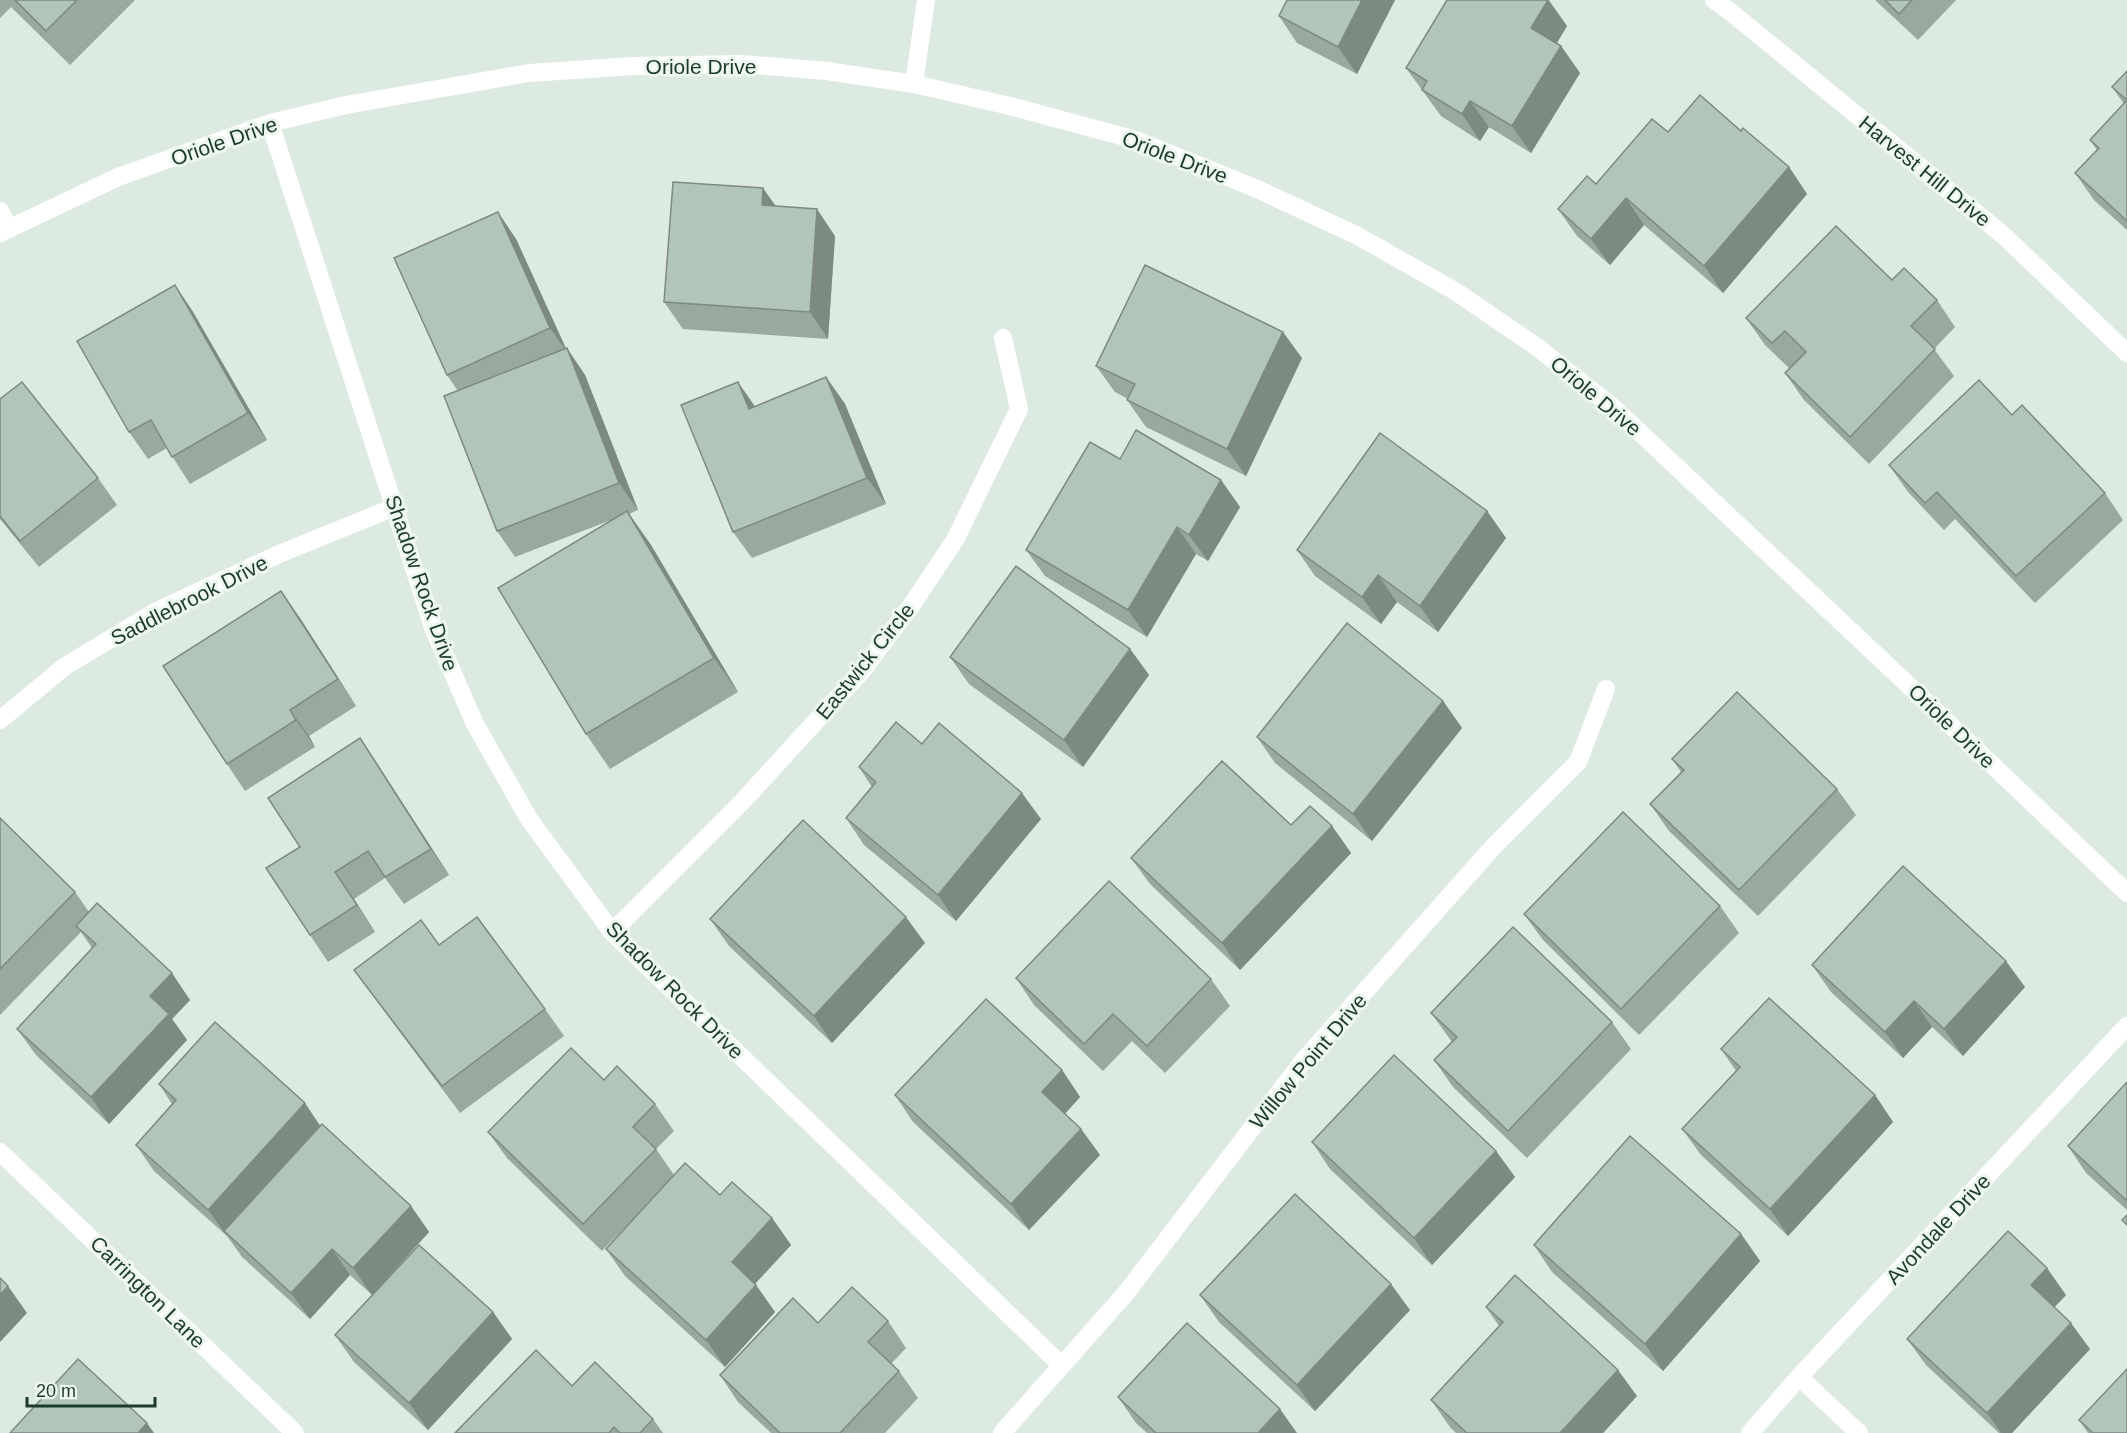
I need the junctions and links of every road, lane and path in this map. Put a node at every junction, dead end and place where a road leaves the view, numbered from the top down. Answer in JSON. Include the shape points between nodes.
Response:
{"nodes":[{"id":1,"x":926,"y":0,"type":"edge"},
{"id":2,"x":1714,"y":0,"type":"edge"},
{"id":3,"x":914,"y":84,"type":"junction"},
{"id":4,"x":270,"y":123,"type":"junction"},
{"id":5,"x":0,"y":211,"type":"edge"},
{"id":6,"x":5,"y":230,"type":"edge"},
{"id":7,"x":1003,"y":338,"type":"dead end"},
{"id":8,"x":2127,"y":353,"type":"edge"},
{"id":9,"x":395,"y":507,"type":"junction"},
{"id":10,"x":1606,"y":689,"type":"dead end"},
{"id":11,"x":0,"y":720,"type":"edge"},
{"id":12,"x":2127,"y":893,"type":"edge"},
{"id":13,"x":612,"y":932,"type":"junction"},
{"id":14,"x":2127,"y":1026,"type":"edge"},
{"id":15,"x":0,"y":1152,"type":"edge"},
{"id":16,"x":1061,"y":1365,"type":"junction"},
{"id":17,"x":1799,"y":1377,"type":"junction"},
{"id":18,"x":295,"y":1433,"type":"edge"},
{"id":19,"x":1002,"y":1433,"type":"edge"},
{"id":20,"x":1750,"y":1433,"type":"edge"},
{"id":21,"x":1859,"y":1433,"type":"edge"}],
"edges":[{"from":1,"to":3,"type":"street"},
{"from":2,"to":8,"type":"street","name":"Harvest Hill Drive","via":[[2003,235]]},
{"from":3,"to":4,"type":"street","name":"Oriole Drive","via":[[742,64],[634,66],[529,73],[346,105]]},
{"from":3,"to":12,"type":"street","name":"Oriole Drive","via":[[1136,140],[1256,188],[1358,236],[1455,291],[1537,346],[1615,409]]},
{"from":4,"to":6,"type":"street","name":"Oriole Drive","via":[[118,177]]},
{"from":4,"to":9,"type":"street","name":"Shadow Rock Drive"},
{"from":5,"to":6,"type":"street"},
{"from":7,"to":13,"type":"street","name":"Eastwick Circle","via":[[1019,409],[948,550],[860,673],[742,802]]},
{"from":9,"to":11,"type":"street","name":"Saddlebrook Drive","via":[[279,554],[155,612],[64,667]]},
{"from":9,"to":13,"type":"street","name":"Shadow Rock Drive","via":[[434,630],[475,724],[529,819]]},
{"from":10,"to":16,"type":"street","name":"Willow Point Drive","via":[[1578,762],[1493,847],[1304,1060],[1126,1293]]},
{"from":13,"to":16,"type":"street","name":"Shadow Rock Drive"},
{"from":14,"to":17,"type":"street","name":"Avondale Drive"},
{"from":15,"to":18,"type":"street","name":"Carrington Lane"},
{"from":16,"to":19,"type":"street","name":"Willow Point Drive"},
{"from":17,"to":20,"type":"street","name":"Avondale Drive"},
{"from":17,"to":21,"type":"street"}]}
